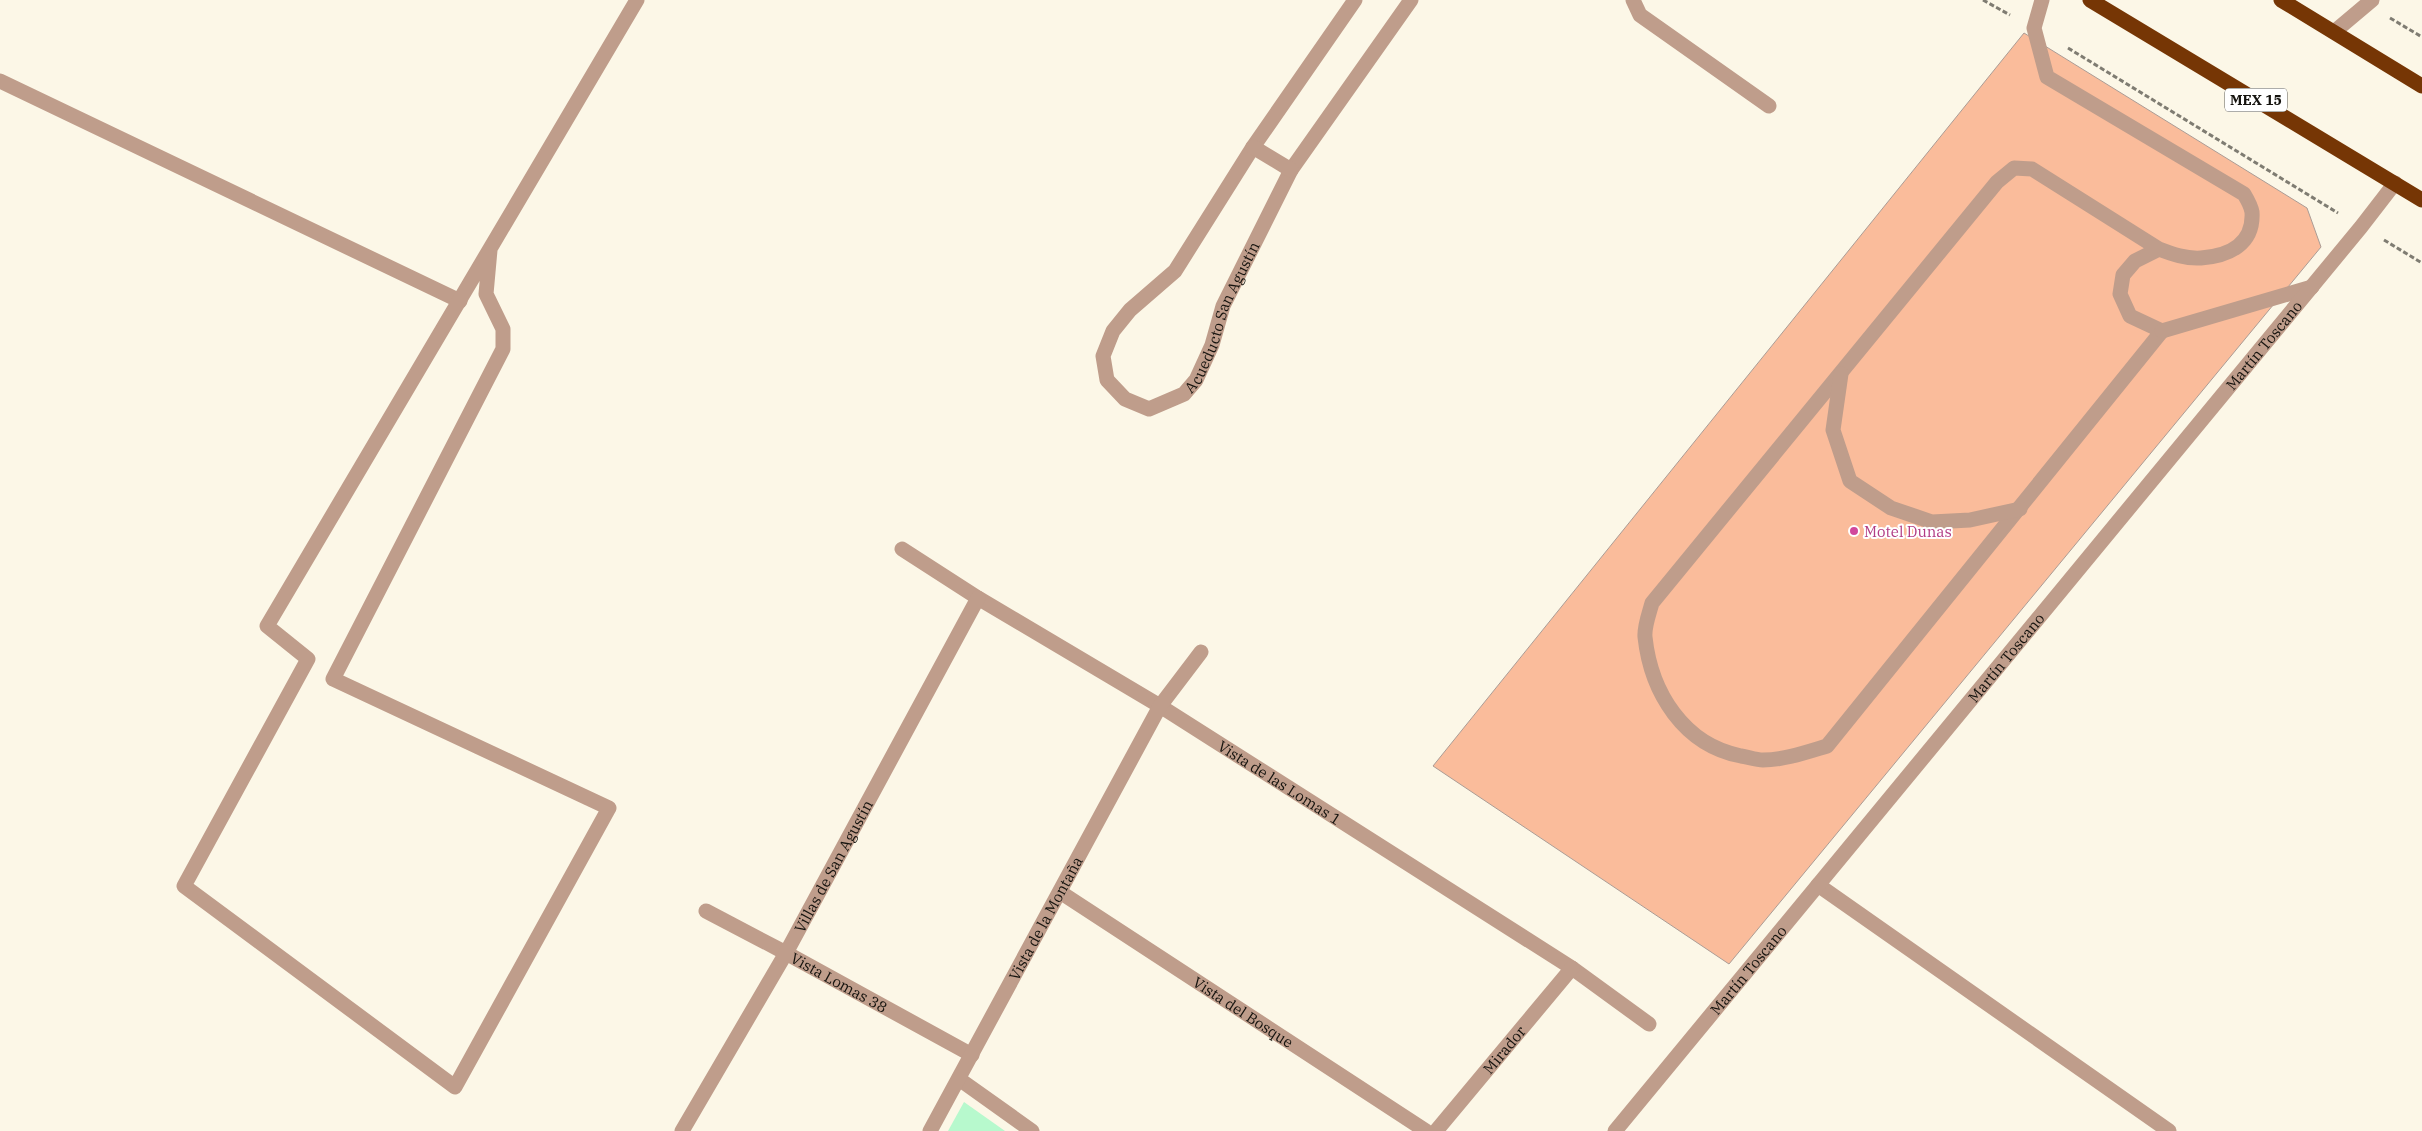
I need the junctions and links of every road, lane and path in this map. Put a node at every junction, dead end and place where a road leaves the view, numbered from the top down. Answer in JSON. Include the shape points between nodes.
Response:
{"nodes":[{"id":1,"x":637,"y":0,"type":"edge"},
{"id":2,"x":1355,"y":0,"type":"edge"},
{"id":3,"x":1410,"y":0,"type":"edge"},
{"id":4,"x":1632,"y":0,"type":"edge"},
{"id":5,"x":1983,"y":0,"type":"edge"},
{"id":6,"x":2042,"y":0,"type":"edge"},
{"id":7,"x":2090,"y":0,"type":"edge"},
{"id":8,"x":2281,"y":0,"type":"edge"},
{"id":9,"x":2372,"y":0,"type":"edge"},
{"id":10,"x":2034,"y":28,"type":"junction"},
{"id":11,"x":2334,"y":32,"type":"junction"},
{"id":12,"x":0,"y":80,"type":"edge"},
{"id":13,"x":2422,"y":86,"type":"edge"},
{"id":14,"x":1769,"y":106,"type":"dead end"},
{"id":15,"x":1253,"y":147,"type":"junction"},
{"id":16,"x":1291,"y":170,"type":"junction"},
{"id":17,"x":2395,"y":183,"type":"junction"},
{"id":18,"x":2422,"y":200,"type":"edge"},
{"id":19,"x":2361,"y":227,"type":"junction"},
{"id":20,"x":2159,"y":249,"type":"junction"},
{"id":21,"x":490,"y":250,"type":"junction"},
{"id":22,"x":2422,"y":263,"type":"edge"},
{"id":23,"x":2312,"y":287,"type":"junction"},
{"id":24,"x":460,"y":301,"type":"junction"},
{"id":25,"x":2162,"y":331,"type":"junction"},
{"id":26,"x":1842,"y":373,"type":"junction"},
{"id":27,"x":2020,"y":509,"type":"junction"},
{"id":28,"x":902,"y":550,"type":"dead end"},
{"id":29,"x":978,"y":598,"type":"junction"},
{"id":30,"x":1201,"y":652,"type":"dead end"},
{"id":31,"x":1160,"y":706,"type":"junction"},
{"id":32,"x":1818,"y":885,"type":"junction"},
{"id":33,"x":1060,"y":892,"type":"junction"},
{"id":34,"x":706,"y":911,"type":"dead end"},
{"id":35,"x":786,"y":953,"type":"junction"},
{"id":36,"x":1572,"y":968,"type":"junction"},
{"id":37,"x":1649,"y":1024,"type":"dead end"},
{"id":38,"x":972,"y":1055,"type":"junction"},
{"id":39,"x":959,"y":1079,"type":"junction"},
{"id":40,"x":682,"y":1131,"type":"edge"},
{"id":41,"x":930,"y":1131,"type":"edge"},
{"id":42,"x":1032,"y":1131,"type":"edge"},
{"id":43,"x":1426,"y":1131,"type":"edge"},
{"id":44,"x":1436,"y":1131,"type":"edge"},
{"id":45,"x":1615,"y":1131,"type":"edge"},
{"id":46,"x":2169,"y":1131,"type":"edge"}],
"edges":[{"from":1,"to":21,"type":"street"},
{"from":2,"to":15,"type":"street","name":"Acueducto San Agustín"},
{"from":3,"to":16,"type":"street","name":"Acueducto San Agustín"},
{"from":4,"to":14,"type":"street","via":[[1640,15]]},
{"from":5,"to":10,"type":"path"},
{"from":6,"to":10,"type":"street"},
{"from":7,"to":17,"type":"highway","number":"MEX 15"},
{"from":8,"to":11,"type":"highway"},
{"from":9,"to":11,"type":"street"},
{"from":10,"to":19,"type":"path"},
{"from":10,"to":20,"type":"street","via":[[2047,77],[2244,194],[2252,211],[2249,232],[2236,250],[2200,258],[2179,256]]},
{"from":11,"to":13,"type":"highway"},
{"from":12,"to":24,"type":"street"},
{"from":15,"to":16,"type":"street"},
{"from":15,"to":16,"type":"street","name":"Acueducto San Agustín","via":[[1175,271],[1130,310],[1113,331],[1103,356],[1107,380],[1125,399],[1149,410],[1184,394],[1196,380],[1212,345],[1223,306]]},
{"from":17,"to":18,"type":"highway","number":"MEX 15"},
{"from":17,"to":19,"type":"street","name":"Martín Toscano"},
{"from":19,"to":22,"type":"path"},
{"from":19,"to":23,"type":"street","name":"Martín Toscano"},
{"from":20,"to":25,"type":"street","via":[[2136,261],[2123,275],[2120,294],[2130,316]]},
{"from":20,"to":26,"type":"street","via":[[2032,169],[2014,168],[1997,182]]},
{"from":21,"to":24,"type":"street"},
{"from":21,"to":24,"type":"street","via":[[486,294],[503,329],[503,349],[333,679],[609,808],[455,1087],[184,886],[308,659],[267,626]]},
{"from":23,"to":25,"type":"street"},
{"from":23,"to":32,"type":"street","name":"Martín Toscano"},
{"from":25,"to":27,"type":"street"},
{"from":26,"to":27,"type":"street","via":[[1834,430],[1850,481],[1891,508],[1932,522],[1970,520]]},
{"from":26,"to":27,"type":"street","via":[[1652,604],[1645,636],[1653,673],[1668,708],[1690,732],[1725,753],[1763,760],[1827,746]]},
{"from":28,"to":29,"type":"street","name":"Vista de las Lomas 1"},
{"from":29,"to":31,"type":"street","name":"Vista de las Lomas 1"},
{"from":29,"to":35,"type":"street","name":"Villas de San Agustín"},
{"from":30,"to":31,"type":"street","name":"Vista de la Montaña"},
{"from":31,"to":33,"type":"street","name":"Vista de la Montaña"},
{"from":31,"to":36,"type":"street","name":"Vista de las Lomas 1"},
{"from":32,"to":45,"type":"street","name":"Martín Toscano"},
{"from":32,"to":46,"type":"street"},
{"from":33,"to":38,"type":"street","name":"Vista de la Montaña"},
{"from":33,"to":43,"type":"street","name":"Vista del Bosque"},
{"from":34,"to":35,"type":"street","name":"Vista Lomas 38"},
{"from":35,"to":38,"type":"street","name":"Vista Lomas 38"},
{"from":35,"to":40,"type":"street","name":"Villas de San Agustín"},
{"from":36,"to":37,"type":"street","name":"Vista de las Lomas 1"},
{"from":36,"to":44,"type":"street","name":"Mirador"},
{"from":38,"to":39,"type":"street","name":"Vista de la Montaña"},
{"from":39,"to":41,"type":"street","name":"Vista de la Montaña"},
{"from":39,"to":42,"type":"street"}]}
